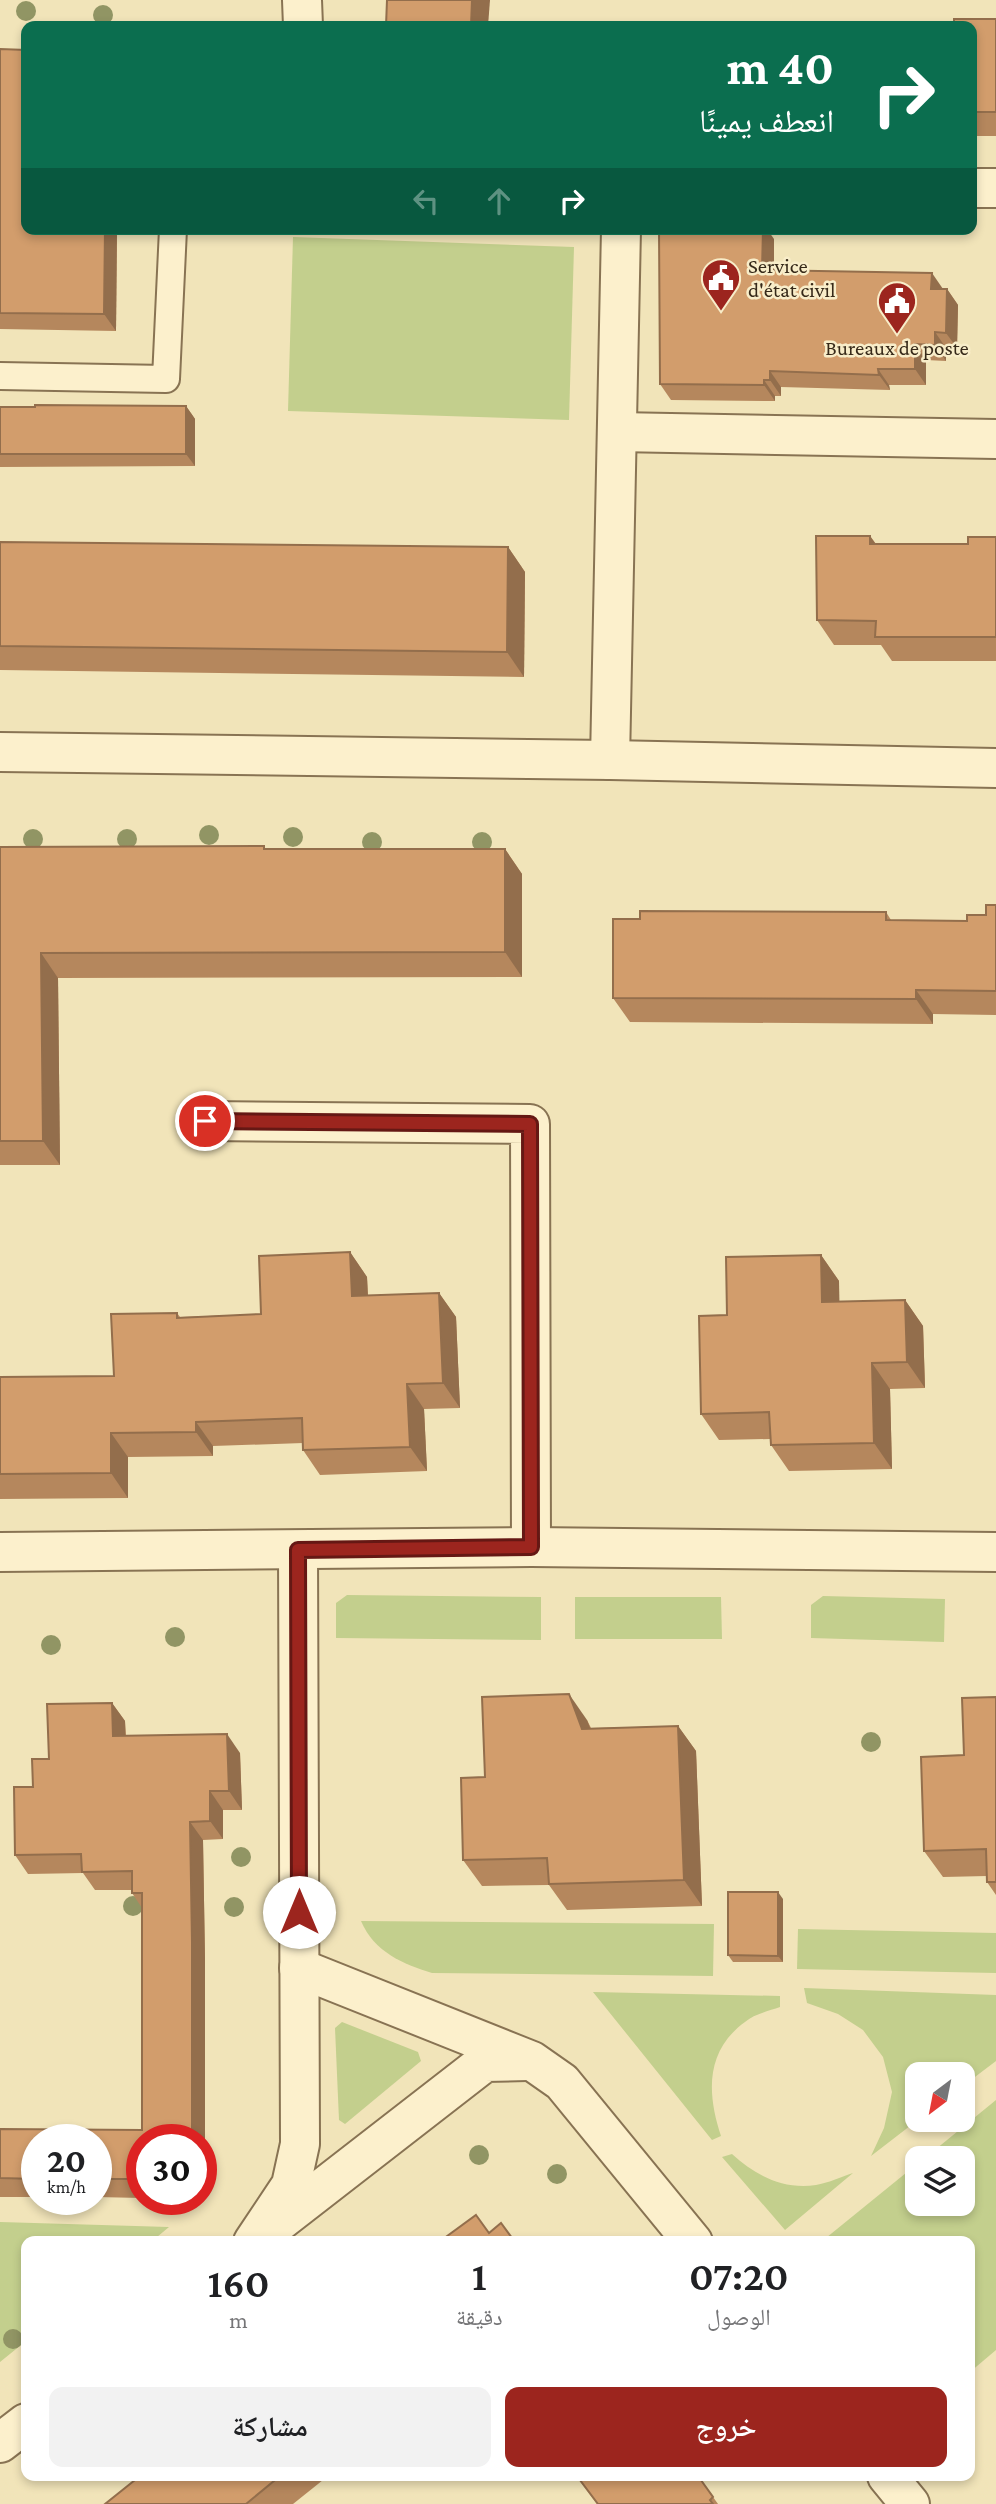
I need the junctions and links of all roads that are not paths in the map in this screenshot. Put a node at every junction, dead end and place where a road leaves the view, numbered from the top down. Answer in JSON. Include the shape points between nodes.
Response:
{"nodes":[{"id":1,"x":302,"y":0,"type":"edge"},
{"id":2,"x":303,"y":21,"type":"edge"},
{"id":3,"x":977,"y":188,"type":"edge"},
{"id":4,"x":996,"y":188,"type":"edge"},
{"id":5,"x":173,"y":235,"type":"edge"},
{"id":6,"x":621,"y":235,"type":"edge"},
{"id":7,"x":0,"y":376,"type":"edge"},
{"id":8,"x":617,"y":432,"type":"junction"},
{"id":9,"x":996,"y":439,"type":"edge"},
{"id":10,"x":0,"y":752,"type":"edge"},
{"id":11,"x":610,"y":760,"type":"junction"},
{"id":12,"x":996,"y":768,"type":"edge"},
{"id":13,"x":205,"y":1121,"type":"dead end"},
{"id":14,"x":531,"y":1547,"type":"junction"},
{"id":15,"x":298,"y":1550,"type":"junction"},
{"id":16,"x":0,"y":1552,"type":"edge"},
{"id":17,"x":996,"y":1552,"type":"edge"},
{"id":18,"x":299,"y":1968,"type":"junction"},
{"id":19,"x":532,"y":2061,"type":"junction"},
{"id":20,"x":258,"y":2236,"type":"edge"},
{"id":21,"x":262,"y":2236,"type":"edge"},
{"id":22,"x":688,"y":2236,"type":"edge"},
{"id":23,"x":21,"y":2427,"type":"edge"},
{"id":24,"x":0,"y":2444,"type":"edge"},
{"id":25,"x":891,"y":2481,"type":"edge"},
{"id":26,"x":910,"y":2504,"type":"edge"}],
"edges":[{"from":1,"to":2,"type":"street"},
{"from":3,"to":4,"type":"street"},
{"from":5,"to":7,"type":"lane","via":[[166,379]]},
{"from":6,"to":8,"type":"street"},
{"from":8,"to":9,"type":"street"},
{"from":8,"to":11,"type":"street"},
{"from":10,"to":11,"type":"street"},
{"from":11,"to":12,"type":"street"},
{"from":13,"to":14,"type":"street","via":[[530,1124]]},
{"from":14,"to":15,"type":"street"},
{"from":14,"to":17,"type":"street"},
{"from":15,"to":16,"type":"street"},
{"from":15,"to":18,"type":"street"},
{"from":18,"to":19,"type":"street"},
{"from":18,"to":20,"type":"street","via":[[300,2144],[291,2185]]},
{"from":19,"to":21,"type":"street","via":[[485,2062]]},
{"from":19,"to":22,"type":"street","via":[[562,2082]]},
{"from":23,"to":24,"type":"street"},
{"from":25,"to":26,"type":"street"}]}
